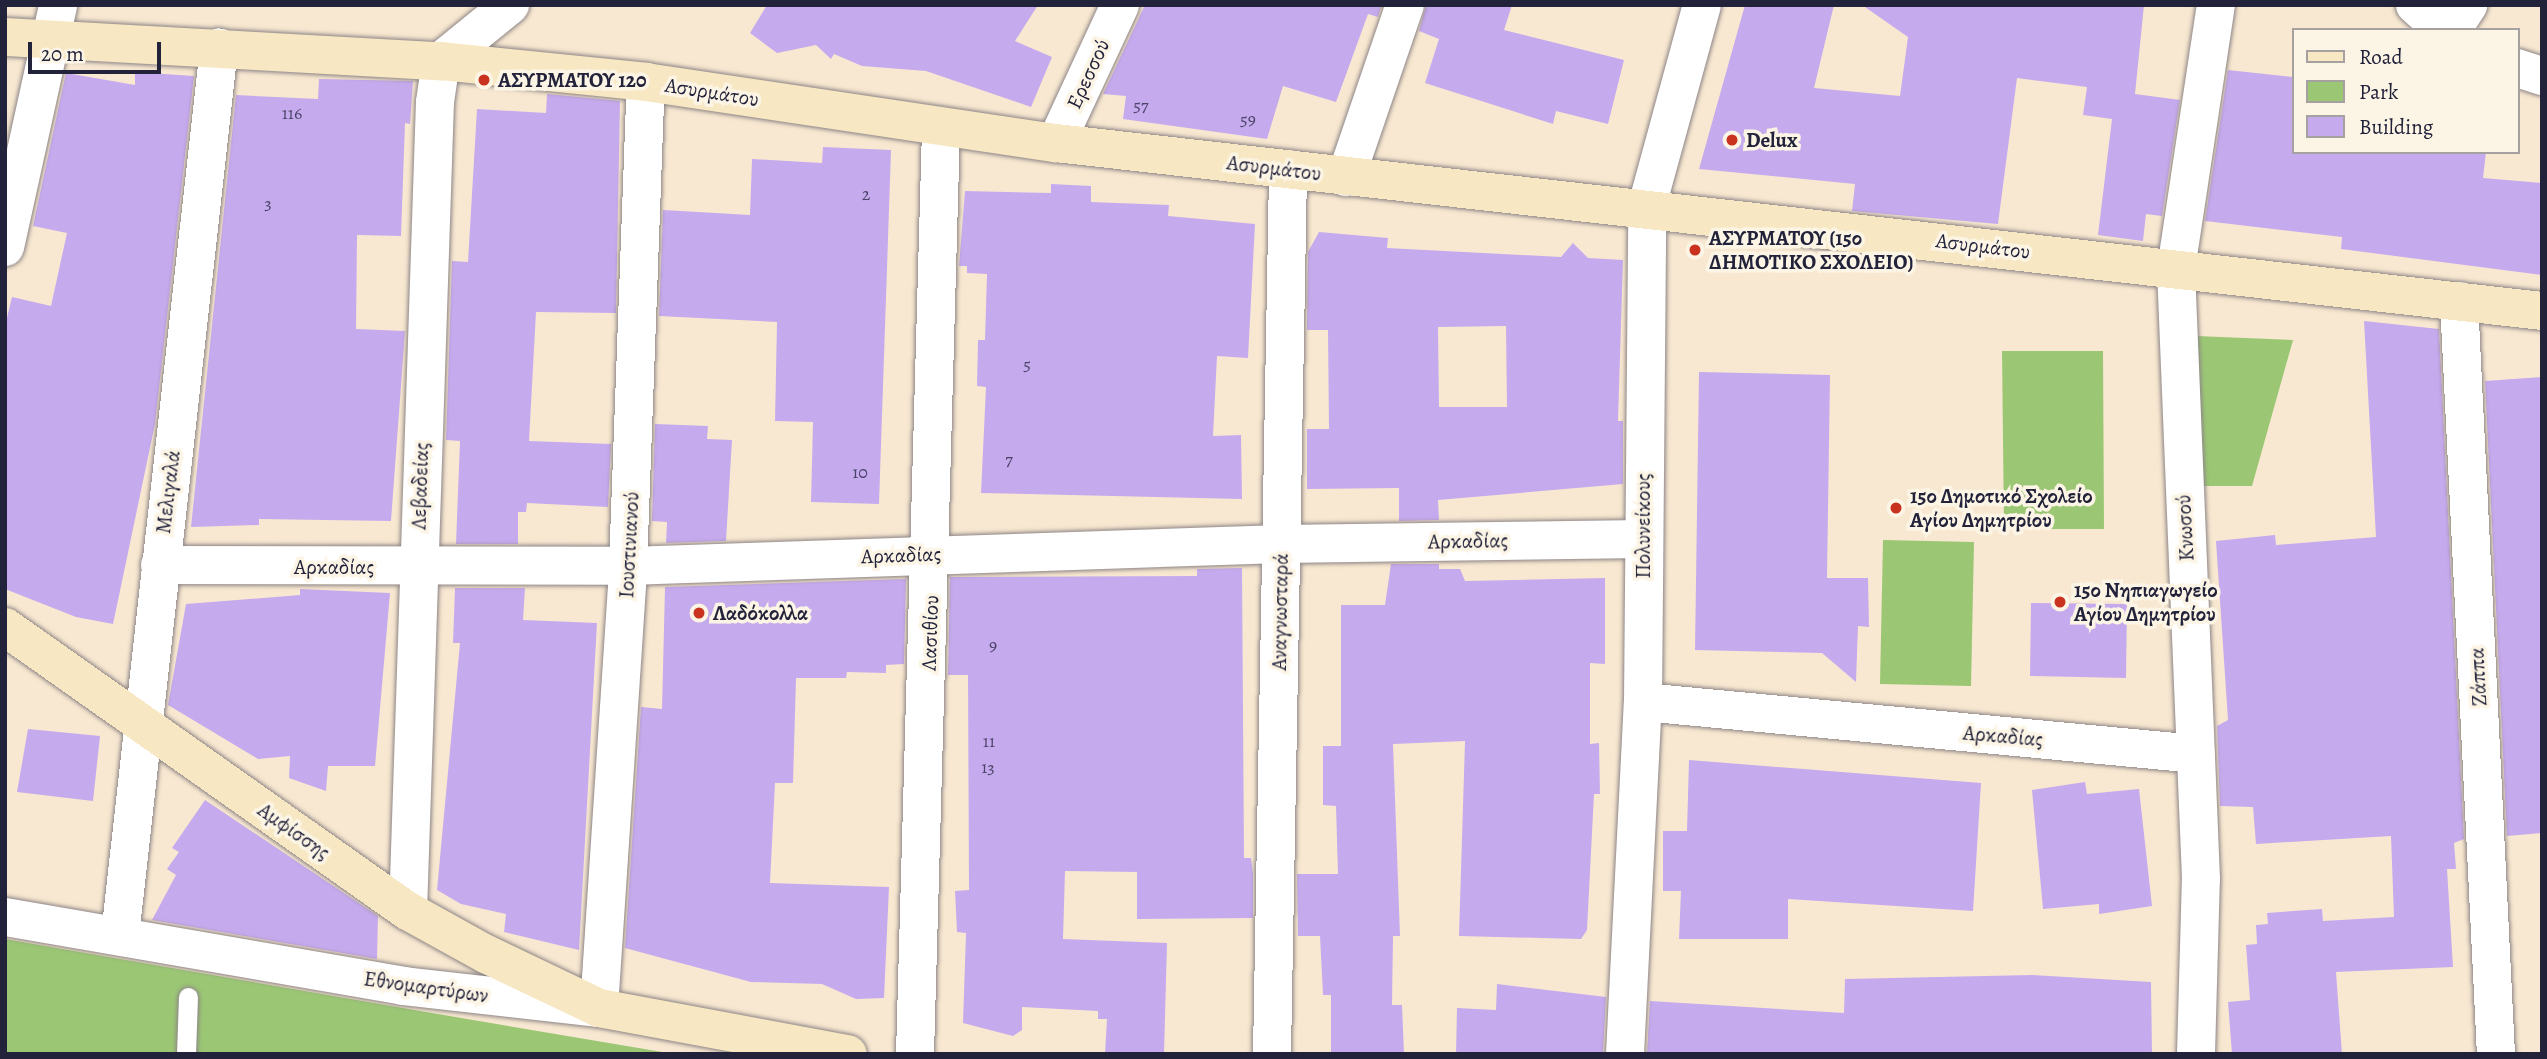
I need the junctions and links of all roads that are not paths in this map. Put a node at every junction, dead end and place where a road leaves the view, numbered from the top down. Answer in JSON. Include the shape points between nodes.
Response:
{"nodes":[{"id":1,"x":510,"y":5,"type":"edge"},
{"id":2,"x":1120,"y":5,"type":"edge"},
{"id":3,"x":1405,"y":5,"type":"edge"},
{"id":4,"x":1702,"y":5,"type":"edge"},
{"id":5,"x":2217,"y":5,"type":"edge"},
{"id":6,"x":2415,"y":5,"type":"edge"},
{"id":7,"x":2468,"y":5,"type":"edge"},
{"id":8,"x":54,"y":23,"type":"edge"},
{"id":9,"x":2441,"y":28,"type":"edge"},
{"id":10,"x":2453,"y":28,"type":"edge"},
{"id":11,"x":5,"y":37,"type":"edge"},
{"id":12,"x":219,"y":48,"type":"junction"},
{"id":13,"x":441,"y":61,"type":"junction"},
{"id":14,"x":2519,"y":69,"type":"edge"},
{"id":15,"x":2542,"y":76,"type":"edge"},
{"id":16,"x":646,"y":82,"type":"junction"},
{"id":17,"x":941,"y":129,"type":"junction"},
{"id":18,"x":1056,"y":143,"type":"junction"},
{"id":19,"x":1288,"y":169,"type":"junction"},
{"id":20,"x":1346,"y":177,"type":"junction"},
{"id":21,"x":1647,"y":206,"type":"junction"},
{"id":22,"x":5,"y":247,"type":"edge"},
{"id":23,"x":2176,"y":269,"type":"junction"},
{"id":24,"x":2459,"y":301,"type":"junction"},
{"id":25,"x":2542,"y":312,"type":"edge"},
{"id":26,"x":1642,"y":539,"type":"junction"},
{"id":27,"x":1282,"y":544,"type":"junction"},
{"id":28,"x":933,"y":553,"type":"junction"},
{"id":29,"x":160,"y":565,"type":"junction"},
{"id":30,"x":628,"y":566,"type":"junction"},
{"id":31,"x":416,"y":568,"type":"junction"},
{"id":32,"x":5,"y":627,"type":"edge"},
{"id":33,"x":1643,"y":702,"type":"junction"},
{"id":34,"x":144,"y":726,"type":"junction"},
{"id":35,"x":2196,"y":754,"type":"junction"},
{"id":36,"x":408,"y":911,"type":"junction"},
{"id":37,"x":5,"y":917,"type":"edge"},
{"id":38,"x":120,"y":936,"type":"junction"},
{"id":39,"x":188,"y":997,"type":"dead end"},
{"id":40,"x":599,"y":1008,"type":"junction"},
{"id":41,"x":186,"y":1054,"type":"edge"},
{"id":42,"x":848,"y":1054,"type":"edge"},
{"id":43,"x":915,"y":1054,"type":"edge"},
{"id":44,"x":1272,"y":1054,"type":"edge"},
{"id":45,"x":1625,"y":1054,"type":"edge"},
{"id":46,"x":2196,"y":1054,"type":"edge"},
{"id":47,"x":2496,"y":1054,"type":"edge"}],
"edges":[{"from":1,"to":13,"type":"street"},
{"from":2,"to":18,"type":"street","name":"Ερεσσού"},
{"from":3,"to":20,"type":"street"},
{"from":4,"to":21,"type":"street","name":"Πολυνείκους"},
{"from":5,"to":23,"type":"street","name":"Κνωσού"},
{"from":6,"to":9,"type":"street"},
{"from":7,"to":10,"type":"street"},
{"from":8,"to":11,"type":"street","name":"Ασυρμάτου"},
{"from":8,"to":12,"type":"street","name":"Ασυρμάτου"},
{"from":8,"to":22,"type":"street"},
{"from":12,"to":13,"type":"street","name":"Ασυρμάτου"},
{"from":12,"to":29,"type":"street","name":"Μελιγαλά"},
{"from":13,"to":16,"type":"street","name":"Ασυρμάτου"},
{"from":13,"to":31,"type":"street","name":"Λεβαδείας"},
{"from":14,"to":15,"type":"street"},
{"from":16,"to":17,"type":"street","name":"Ασυρμάτου"},
{"from":16,"to":30,"type":"street","name":"Ιουστινιανού"},
{"from":17,"to":18,"type":"street","name":"Ασυρμάτου"},
{"from":17,"to":28,"type":"street","name":"Λασιθίου"},
{"from":18,"to":19,"type":"street","name":"Ασυρμάτου"},
{"from":19,"to":20,"type":"street","name":"Ασυρμάτου"},
{"from":19,"to":27,"type":"street","name":"Αναγνωσταρά"},
{"from":20,"to":21,"type":"street","name":"Ασυρμάτου"},
{"from":21,"to":23,"type":"street","name":"Ασυρμάτου"},
{"from":21,"to":26,"type":"street","name":"Πολυνείκους"},
{"from":23,"to":24,"type":"street","name":"Ασυρμάτου"},
{"from":23,"to":35,"type":"street","name":"Κνωσού"},
{"from":24,"to":25,"type":"street","name":"Ασυρμάτου"},
{"from":24,"to":47,"type":"street","name":"Ζάππα"},
{"from":26,"to":27,"type":"street","name":"Αρκαδίας"},
{"from":26,"to":33,"type":"street","name":"Πολυνείκους"},
{"from":27,"to":28,"type":"street","name":"Αρκαδίας"},
{"from":27,"to":44,"type":"street","name":"Αναγνωσταρά"},
{"from":28,"to":30,"type":"street","name":"Αρκαδίας"},
{"from":28,"to":43,"type":"street","name":"Λασιθίου"},
{"from":29,"to":31,"type":"street","name":"Αρκαδίας"},
{"from":29,"to":34,"type":"street","name":"Μελιγαλά"},
{"from":30,"to":31,"type":"street","name":"Αρκαδίας"},
{"from":30,"to":40,"type":"street","name":"Ιουστινιανού"},
{"from":31,"to":36,"type":"street","name":"Λεβαδείας"},
{"from":32,"to":34,"type":"street","name":"Αμφίσσης"},
{"from":33,"to":35,"type":"street","name":"Αρκαδίας"},
{"from":33,"to":45,"type":"street","name":"Πολυνείκους"},
{"from":34,"to":36,"type":"street","name":"Αμφίσσης"},
{"from":34,"to":38,"type":"street","name":"Μελιγαλά"},
{"from":35,"to":46,"type":"street","name":"Κνωσού","via":[[2201,879]]},
{"from":36,"to":40,"type":"street","name":"Αμφίσσης"},
{"from":37,"to":38,"type":"street","name":"Εθνομαρτύρων"},
{"from":38,"to":40,"type":"street","name":"Εθνομαρτύρων","via":[[403,986]]},
{"from":39,"to":41,"type":"lane"},
{"from":40,"to":42,"type":"street","name":"Εθνομαρτύρων"}]}
